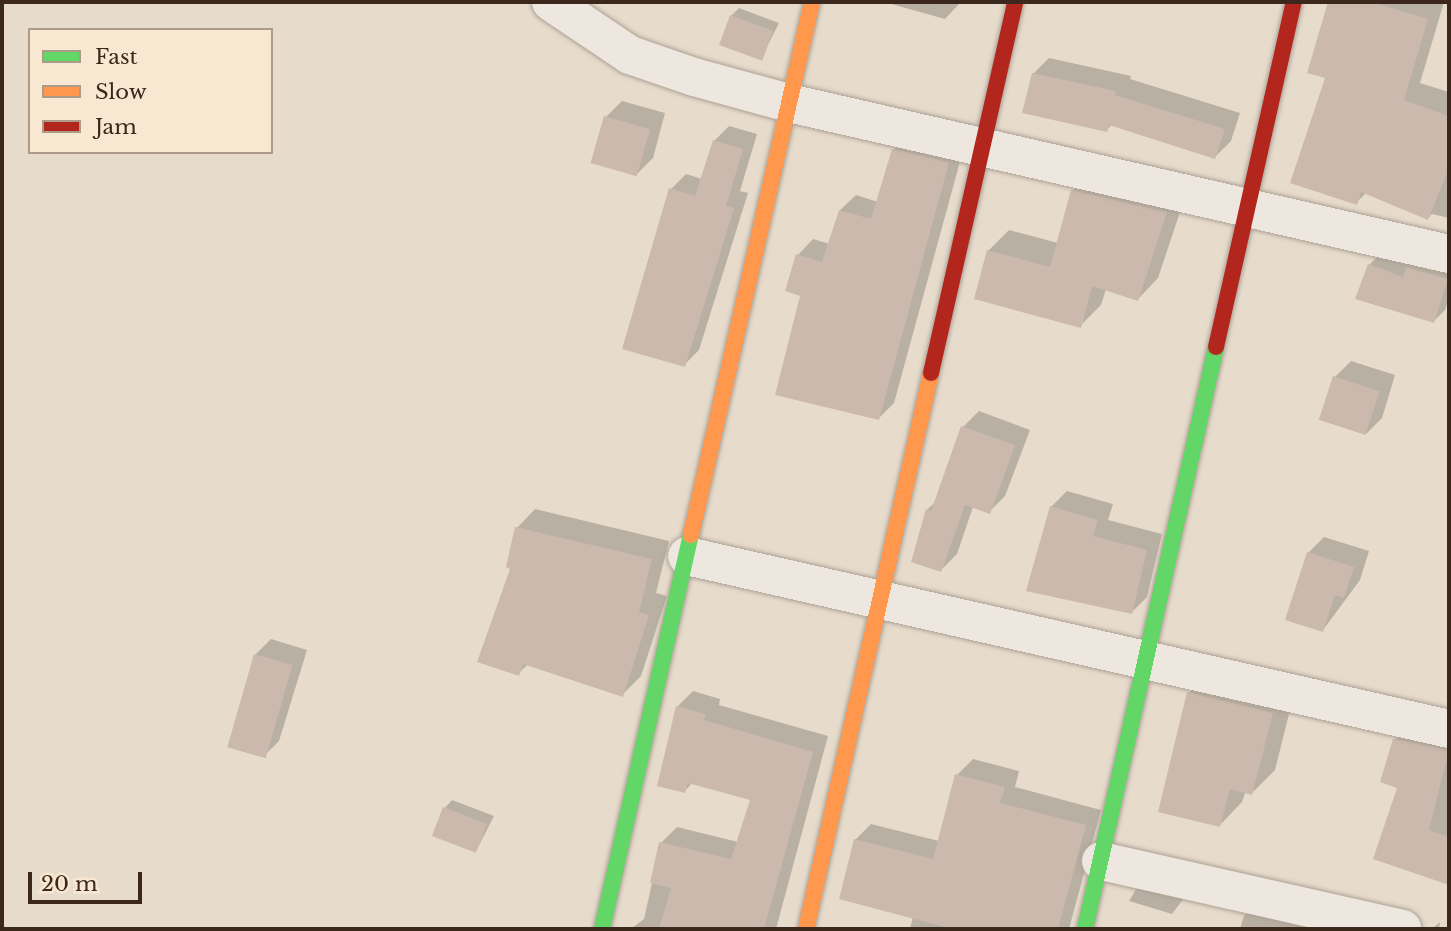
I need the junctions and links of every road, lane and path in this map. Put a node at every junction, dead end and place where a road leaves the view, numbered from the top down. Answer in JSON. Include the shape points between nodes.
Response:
{"nodes":[{"id":1,"x":551,"y":2,"type":"edge"},
{"id":2,"x":812,"y":2,"type":"edge"},
{"id":3,"x":1015,"y":2,"type":"edge"},
{"id":4,"x":1294,"y":2,"type":"edge"},
{"id":5,"x":789,"y":103,"type":"junction"},
{"id":6,"x":982,"y":147,"type":"junction"},
{"id":7,"x":1248,"y":208,"type":"junction"},
{"id":8,"x":1449,"y":254,"type":"edge"},
{"id":9,"x":687,"y":556,"type":"junction"},
{"id":10,"x":880,"y":600,"type":"junction"},
{"id":11,"x":1146,"y":661,"type":"junction"},
{"id":12,"x":1449,"y":729,"type":"edge"},
{"id":13,"x":1101,"y":860,"type":"junction"},
{"id":14,"x":602,"y":929,"type":"edge"},
{"id":15,"x":806,"y":929,"type":"edge"},
{"id":16,"x":1085,"y":929,"type":"edge"},
{"id":17,"x":1402,"y":929,"type":"edge"}],
"edges":[{"from":1,"to":5,"type":"street","via":[[631,55]]},
{"from":2,"to":5,"type":"street"},
{"from":3,"to":6,"type":"street"},
{"from":4,"to":7,"type":"street"},
{"from":5,"to":6,"type":"street"},
{"from":5,"to":9,"type":"street"},
{"from":6,"to":7,"type":"street"},
{"from":6,"to":10,"type":"street"},
{"from":7,"to":8,"type":"street"},
{"from":7,"to":11,"type":"street"},
{"from":9,"to":10,"type":"street"},
{"from":9,"to":14,"type":"street"},
{"from":10,"to":11,"type":"street"},
{"from":10,"to":15,"type":"street"},
{"from":11,"to":12,"type":"street"},
{"from":11,"to":13,"type":"street"},
{"from":13,"to":16,"type":"street"},
{"from":13,"to":17,"type":"street"}]}
